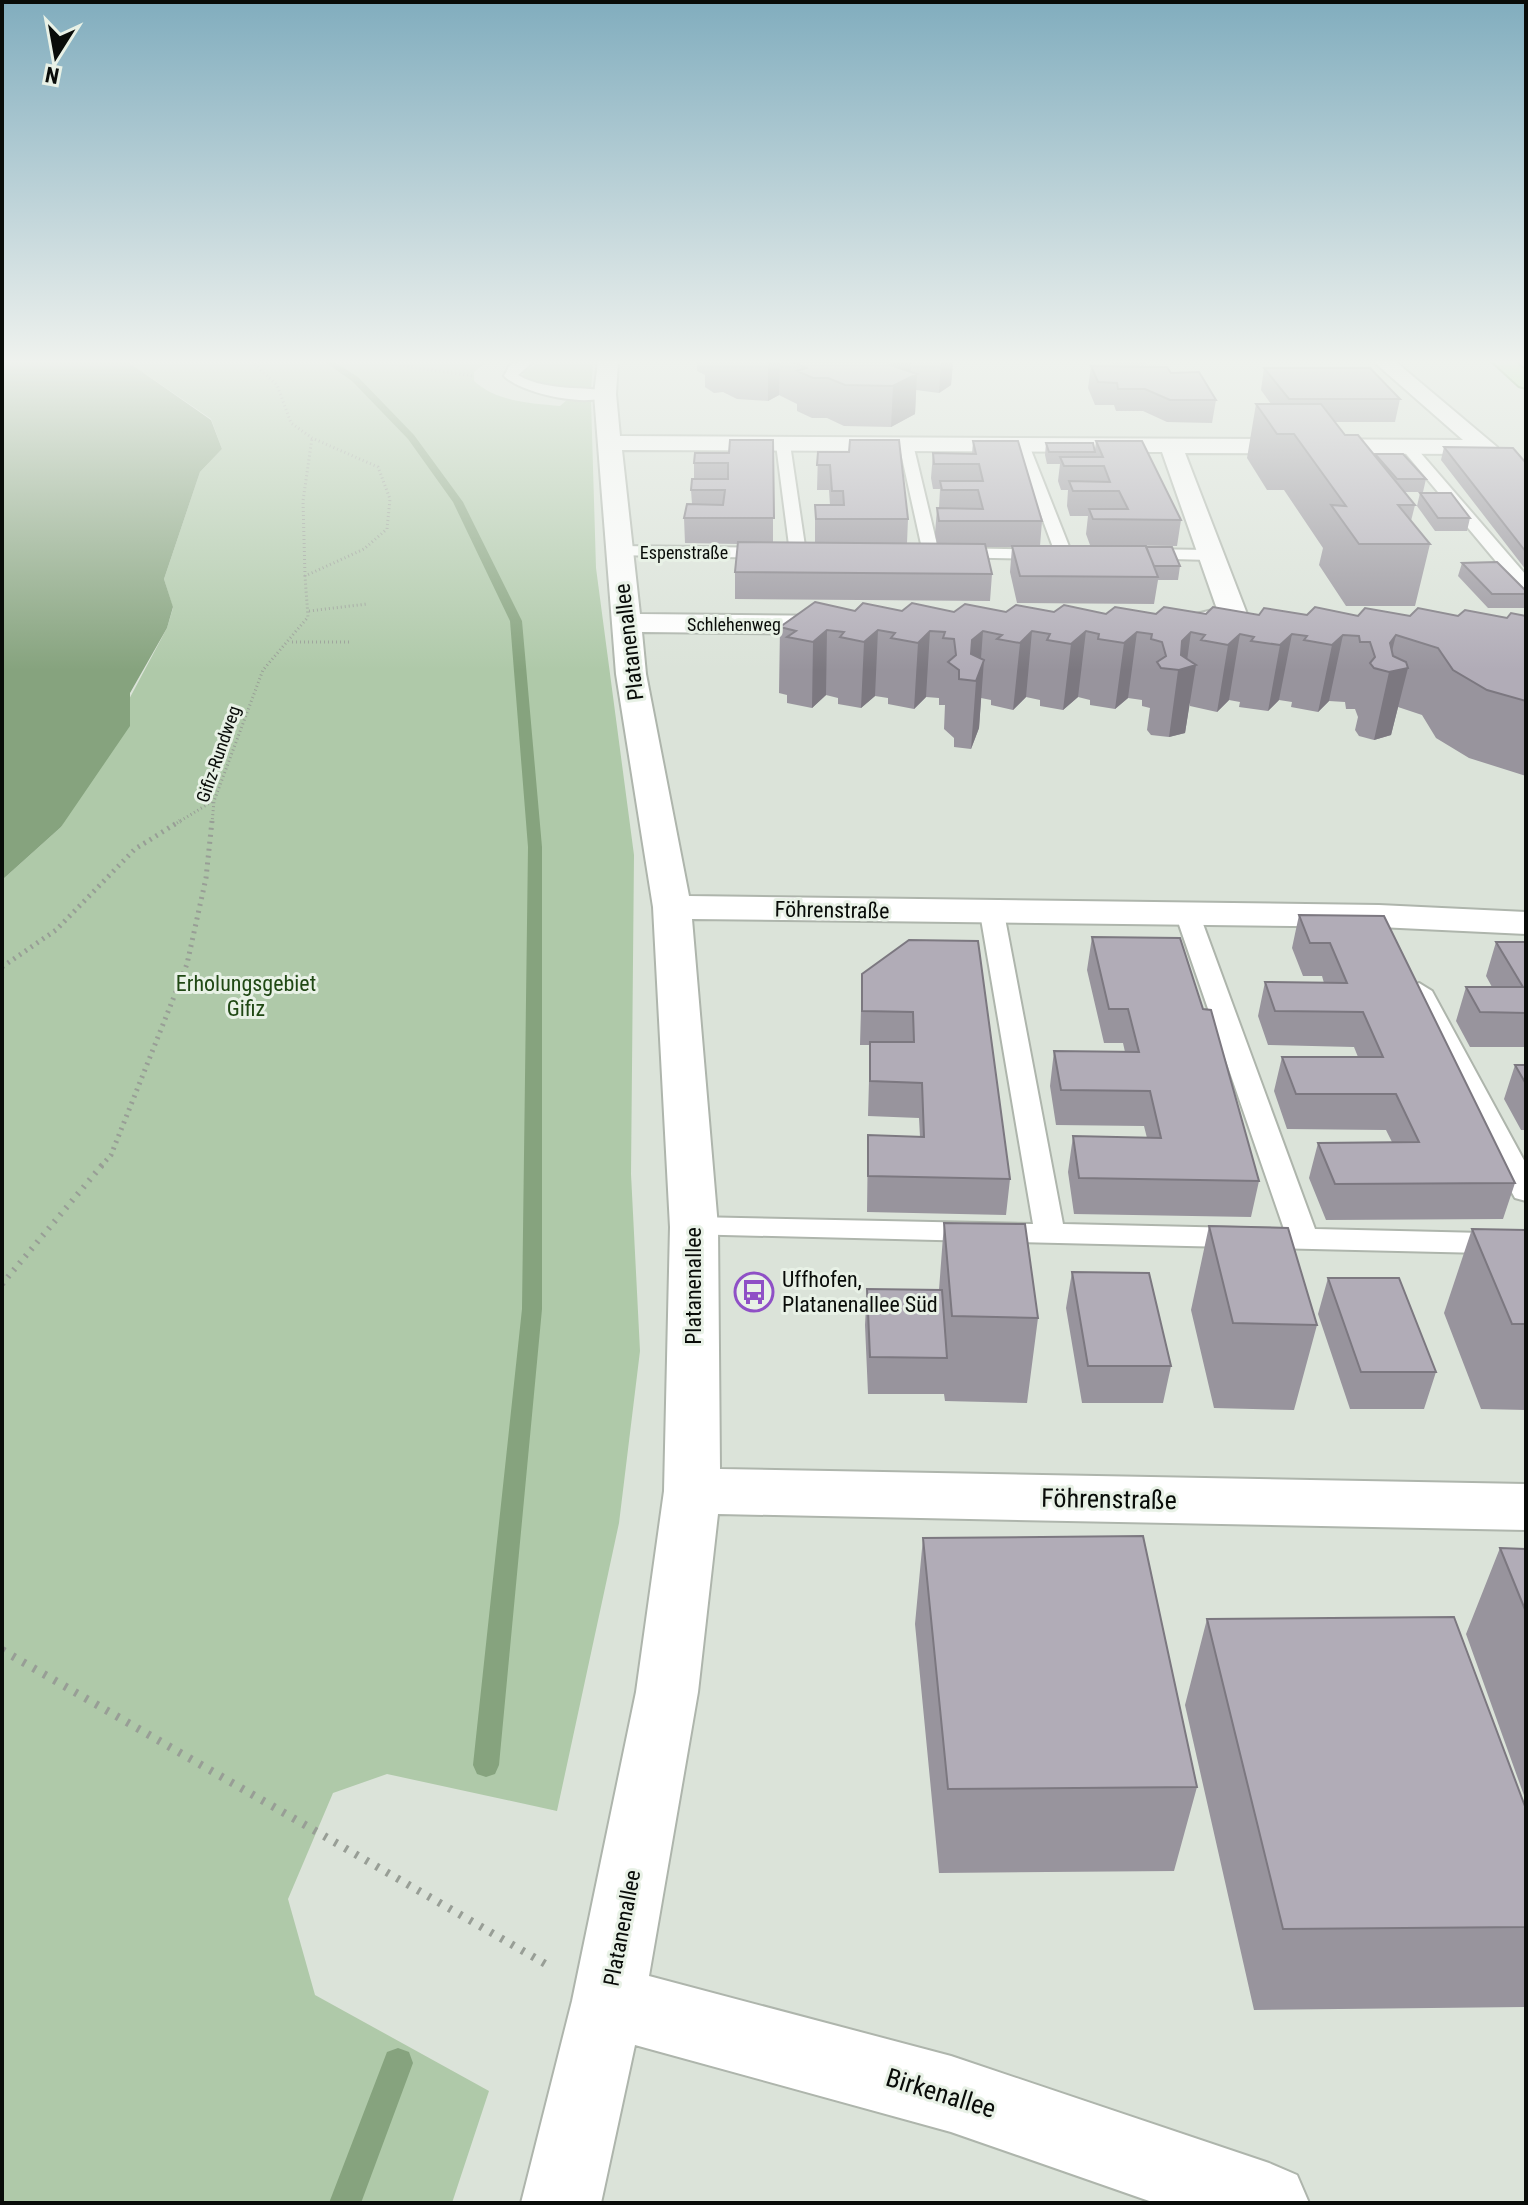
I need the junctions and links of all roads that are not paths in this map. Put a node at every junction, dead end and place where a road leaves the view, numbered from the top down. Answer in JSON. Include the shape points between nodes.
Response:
{"nodes":[{"id":1,"x":611,"y":465,"type":"edge"},
{"id":2,"x":787,"y":465,"type":"edge"},
{"id":3,"x":909,"y":465,"type":"edge"},
{"id":4,"x":1031,"y":465,"type":"edge"},
{"id":5,"x":1178,"y":465,"type":"edge"},
{"id":6,"x":1423,"y":465,"type":"edge"},
{"id":7,"x":618,"y":551,"type":"junction"},
{"id":8,"x":1123,"y":554,"type":"edge"},
{"id":9,"x":1211,"y":555,"type":"junction"},
{"id":10,"x":1526,"y":586,"type":"edge"},
{"id":11,"x":629,"y":623,"type":"junction"},
{"id":12,"x":879,"y":625,"type":"edge"},
{"id":13,"x":1160,"y":627,"type":"edge"},
{"id":14,"x":672,"y":907,"type":"junction"},
{"id":15,"x":992,"y":913,"type":"junction"},
{"id":16,"x":1187,"y":913,"type":"junction"},
{"id":17,"x":1526,"y":923,"type":"edge"},
{"id":18,"x":1409,"y":971,"type":"edge"},
{"id":19,"x":1526,"y":1191,"type":"edge"},
{"id":20,"x":694,"y":1227,"type":"junction"},
{"id":21,"x":1050,"y":1234,"type":"junction"},
{"id":22,"x":1303,"y":1239,"type":"junction"},
{"id":23,"x":1526,"y":1244,"type":"edge"},
{"id":24,"x":692,"y":1491,"type":"junction"},
{"id":25,"x":1526,"y":1507,"type":"edge"},
{"id":26,"x":608,"y":2001,"type":"junction"},
{"id":27,"x":561,"y":2203,"type":"edge"},
{"id":28,"x":1269,"y":2203,"type":"edge"}],
"edges":[{"from":1,"to":7,"type":"street","name":"Platanenallee"},
{"from":2,"to":7,"type":"lane","name":"Espenstraße","via":[[805,553]]},
{"from":3,"to":4,"type":"lane","via":[[923,553],[1072,554]]},
{"from":5,"to":9,"type":"street"},
{"from":6,"to":10,"type":"lane"},
{"from":7,"to":11,"type":"street","name":"Platanenallee"},
{"from":8,"to":9,"type":"lane"},
{"from":9,"to":13,"type":"street","via":[[1233,614]]},
{"from":11,"to":12,"type":"street","name":"Schlehenweg"},
{"from":11,"to":14,"type":"street","name":"Platanenallee","via":[[631,674]]},
{"from":14,"to":15,"type":"street","name":"Föhrenstraße"},
{"from":14,"to":20,"type":"street","name":"Platanenallee"},
{"from":15,"to":16,"type":"street","name":"Föhrenstraße"},
{"from":15,"to":21,"type":"lane"},
{"from":16,"to":17,"type":"street","name":"Föhrenstraße","via":[[1387,930]]},
{"from":16,"to":22,"type":"lane"},
{"from":18,"to":19,"type":"lane"},
{"from":20,"to":21,"type":"lane"},
{"from":20,"to":24,"type":"street","name":"Platanenallee"},
{"from":21,"to":22,"type":"lane"},
{"from":22,"to":23,"type":"lane"},
{"from":24,"to":25,"type":"street","name":"Föhrenstraße"},
{"from":24,"to":26,"type":"street","name":"Platanenallee","via":[[667,1692]]},
{"from":26,"to":27,"type":"street","name":"Platanenallee"},
{"from":26,"to":28,"type":"street","name":"Birkenallee","via":[[951,2094]]}]}
